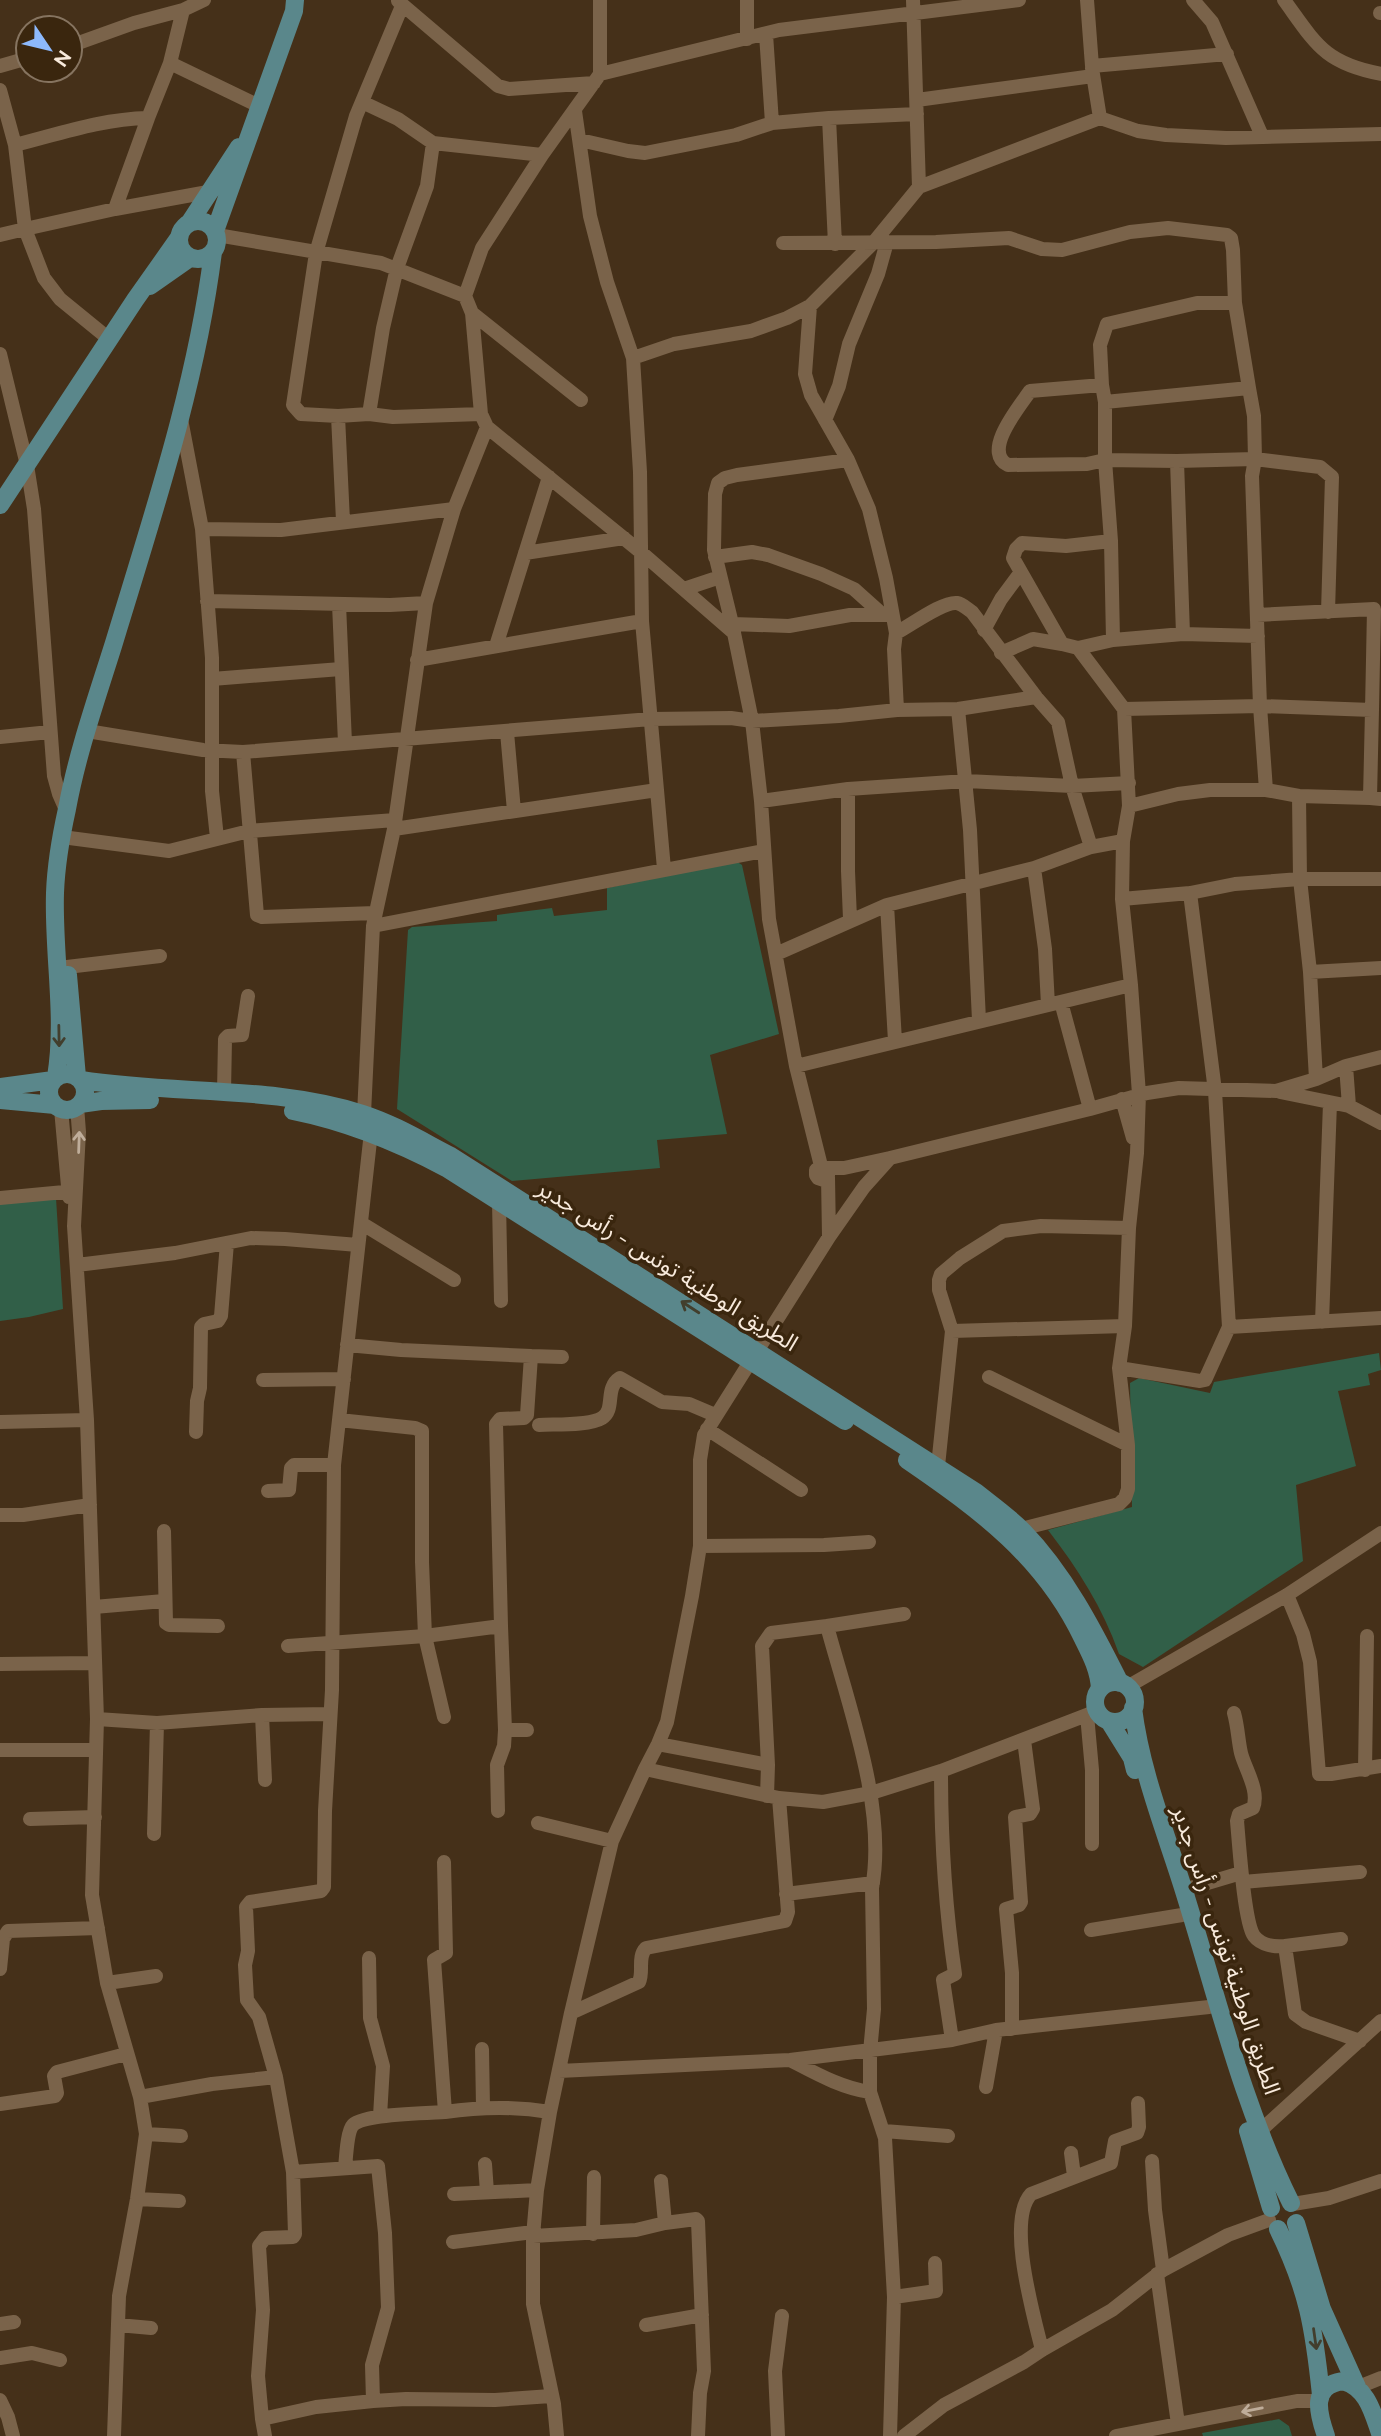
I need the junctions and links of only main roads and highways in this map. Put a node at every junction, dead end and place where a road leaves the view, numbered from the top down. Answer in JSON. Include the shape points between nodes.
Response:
{"nodes":[{"id":1,"x":297,"y":4,"type":"edge"},
{"id":2,"x":253,"y":127,"type":"junction"},
{"id":3,"x":190,"y":222,"type":"junction"},
{"id":4,"x":178,"y":239,"type":"junction"},
{"id":5,"x":215,"y":240,"type":"junction"},
{"id":6,"x":192,"y":259,"type":"junction"},
{"id":7,"x":135,"y":300,"type":"junction"},
{"id":8,"x":204,"y":309,"type":"junction"},
{"id":9,"x":0,"y":505,"type":"edge"},
{"id":10,"x":65,"y":826,"type":"junction"},
{"id":11,"x":55,"y":1079,"type":"junction"},
{"id":12,"x":79,"y":1079,"type":"junction"},
{"id":13,"x":0,"y":1087,"type":"edge"},
{"id":14,"x":0,"y":1100,"type":"edge"},
{"id":15,"x":68,"y":1106,"type":"junction"},
{"id":16,"x":755,"y":1357,"type":"junction"},
{"id":17,"x":1124,"y":1685,"type":"junction"},
{"id":18,"x":1100,"y":1689,"type":"junction"},
{"id":19,"x":1133,"y":1708,"type":"junction"},
{"id":20,"x":1098,"y":1716,"type":"junction"},
{"id":21,"x":1294,"y":2211,"type":"junction"},
{"id":22,"x":1273,"y":2219,"type":"junction"},
{"id":23,"x":1359,"y":2388,"type":"junction"},
{"id":24,"x":1320,"y":2398,"type":"junction"},
{"id":25,"x":1326,"y":2436,"type":"edge"},
{"id":26,"x":1381,"y":2436,"type":"edge"}],
"edges":[{"from":1,"to":2,"type":"main road"},
{"from":2,"to":3,"type":"main road"},
{"from":2,"to":5,"type":"main road"},
{"from":3,"to":4,"type":"main road"},
{"from":3,"to":5,"type":"main road","via":[[205,222]]},
{"from":4,"to":6,"type":"main road","via":[[181,250]]},
{"from":4,"to":7,"type":"main road"},
{"from":5,"to":6,"type":"main road","via":[[203,259]]},
{"from":5,"to":8,"type":"main road"},
{"from":6,"to":7,"type":"main road","via":[[158,279]]},
{"from":6,"to":8,"type":"main road"},
{"from":7,"to":9,"type":"main road"},
{"from":8,"to":10,"type":"main road","via":[[181,418],[87,730]]},
{"from":10,"to":11,"type":"main road","one_way":true,"via":[[55,895],[59,1037]]},
{"from":10,"to":12,"type":"main road","via":[[68,967]]},
{"from":11,"to":12,"type":"main road","via":[[69,1074]]},
{"from":11,"to":13,"type":"main road"},
{"from":11,"to":15,"type":"main road","via":[[49,1095]]},
{"from":12,"to":15,"type":"main road","via":[[85,1090]]},
{"from":16,"to":12,"type":"main road","name":"الطريق الوطنية تونس - رأس جدير","one_way":true,"via":[[451,1156],[364,1114],[263,1094],[130,1088]]},
{"from":14,"to":15,"type":"main road","name":"الطريق الوطنية تونس - رأس جدير"},
{"from":15,"to":16,"type":"main road","name":"الطريق الوطنية تونس - رأس جدير","via":[[134,1100],[260,1104],[371,1132],[446,1168]]},
{"from":16,"to":17,"type":"main road","name":"الطريق الوطنية تونس - رأس جدير","via":[[938,1466],[1021,1530],[1077,1603]]},
{"from":16,"to":18,"type":"main road","name":"الطريق الوطنية تونس - رأس جدير","via":[[970,1504],[1022,1549],[1070,1613],[1096,1667]]},
{"from":17,"to":18,"type":"main road","via":[[1109,1683]]},
{"from":17,"to":19,"type":"main road","via":[[1133,1696]]},
{"from":18,"to":20,"type":"main road","via":[[1095,1700]]},
{"from":19,"to":20,"type":"main road","via":[[1121,1721]]},
{"from":19,"to":21,"type":"main road","name":"الطريق الوطنية تونس - رأس جدير","via":[[1153,1798],[1219,2009],[1259,2131]]},
{"from":20,"to":22,"type":"main road","name":"الطريق الوطنية تونس - رأس جدير","via":[[1132,1758]]},
{"from":21,"to":22,"type":"main road","via":[[1278,2202]]},
{"from":21,"to":22,"type":"main road","via":[[1286,2230]]},
{"from":21,"to":23,"type":"main road","name":"الطريق الوطنية تونس - رأس جدير","via":[[1322,2309]]},
{"from":22,"to":24,"type":"main road","name":"الطريق الوطنية تونس - رأس جدير","one_way":true,"via":[[1307,2298]]},
{"from":23,"to":24,"type":"main road","via":[[1335,2382]]},
{"from":23,"to":26,"type":"main road","name":"الطريق الوطنية تونس - رأس جدير"},
{"from":24,"to":25,"type":"main road","name":"الطريق الوطنية تونس - رأس جدير"}]}
